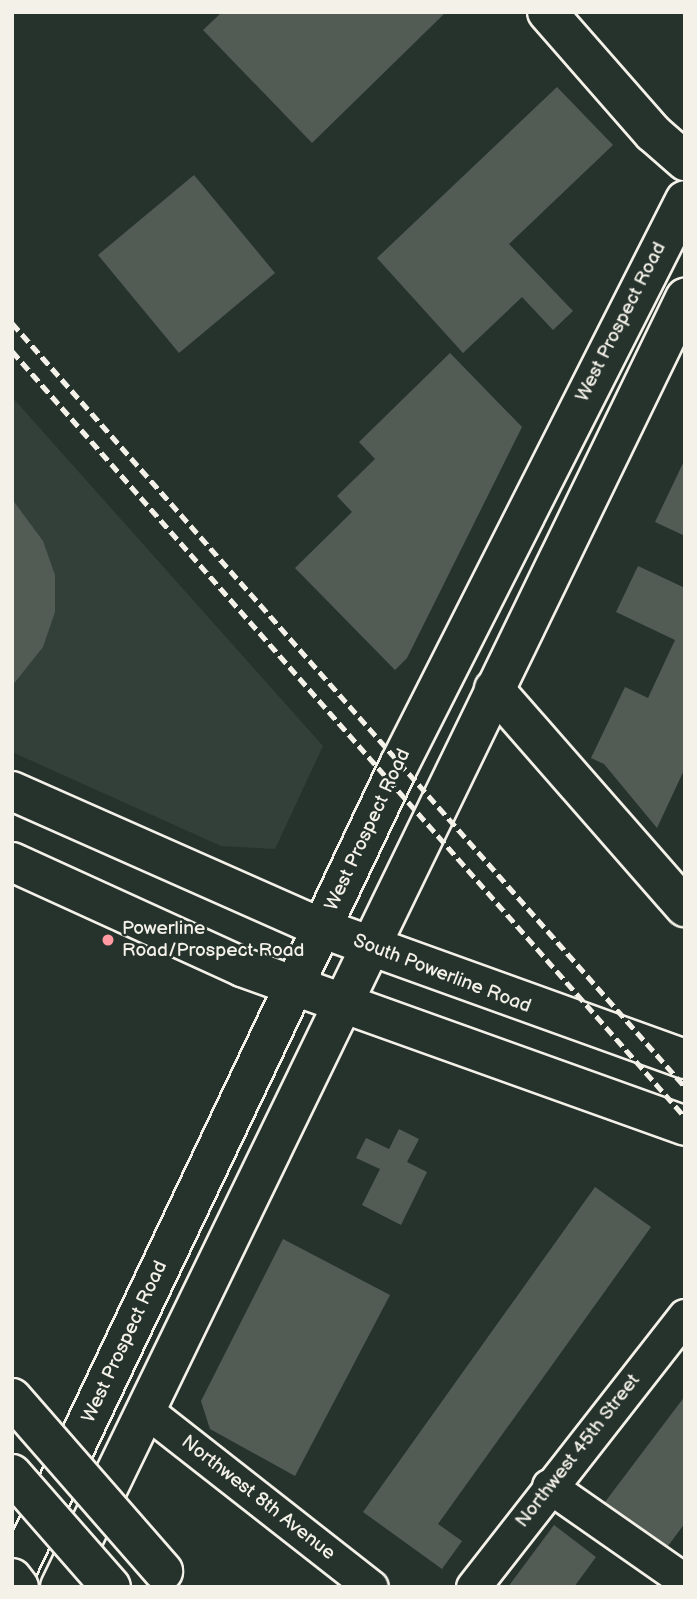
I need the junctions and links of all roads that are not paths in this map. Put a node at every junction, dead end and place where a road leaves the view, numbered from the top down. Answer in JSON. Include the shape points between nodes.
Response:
{"nodes":[{"id":1,"x":547,"y":12,"type":"edge"},
{"id":2,"x":685,"y":161,"type":"edge"},
{"id":3,"x":685,"y":200,"type":"edge"},
{"id":4,"x":685,"y":298,"type":"edge"},
{"id":5,"x":674,"y":343,"type":"edge"},
{"id":6,"x":494,"y":689,"type":"junction"},
{"id":7,"x":12,"y":791,"type":"edge"},
{"id":8,"x":12,"y":862,"type":"edge"},
{"id":9,"x":685,"y":907,"type":"edge"},
{"id":10,"x":321,"y":928,"type":"junction"},
{"id":11,"x":371,"y":948,"type":"junction"},
{"id":12,"x":294,"y":986,"type":"junction"},
{"id":13,"x":342,"y":1005,"type":"junction"},
{"id":14,"x":685,"y":1059,"type":"edge"},
{"id":15,"x":685,"y":1126,"type":"edge"},
{"id":16,"x":685,"y":1316,"type":"edge"},
{"id":17,"x":12,"y":1398,"type":"edge"},
{"id":18,"x":144,"y":1409,"type":"junction"},
{"id":19,"x":12,"y":1474,"type":"edge"},
{"id":20,"x":549,"y":1486,"type":"junction"},
{"id":21,"x":163,"y":1571,"type":"dead end"},
{"id":22,"x":12,"y":1579,"type":"edge"},
{"id":23,"x":684,"y":1579,"type":"edge"},
{"id":24,"x":19,"y":1587,"type":"edge"},
{"id":25,"x":61,"y":1587,"type":"edge"},
{"id":26,"x":111,"y":1587,"type":"edge"},
{"id":27,"x":371,"y":1587,"type":"edge"},
{"id":28,"x":473,"y":1587,"type":"edge"}],
"edges":[{"from":1,"to":2,"type":"main road","via":[[653,133]]},
{"from":3,"to":10,"type":"main road","name":"West Prospect Road","via":[[511,536]]},
{"from":4,"to":5,"type":"main road"},
{"from":5,"to":6,"type":"main road"},
{"from":6,"to":9,"type":"main road"},
{"from":6,"to":11,"type":"main road"},
{"from":7,"to":10,"type":"main road","name":"South Powerline Road"},
{"from":8,"to":12,"type":"main road"},
{"from":10,"to":11,"type":"main road","name":"South Powerline Road"},
{"from":10,"to":12,"type":"main road","name":"West Prospect Road"},
{"from":11,"to":13,"type":"main road"},
{"from":11,"to":14,"type":"main road","name":"South Powerline Road"},
{"from":12,"to":13,"type":"main road"},
{"from":12,"to":22,"type":"main road","name":"West Prospect Road"},
{"from":13,"to":15,"type":"main road"},
{"from":13,"to":18,"type":"main road"},
{"from":16,"to":20,"type":"street","name":"Northwest 45th Street"},
{"from":17,"to":21,"type":"main road","bridge":true},
{"from":18,"to":25,"type":"main road"},
{"from":18,"to":27,"type":"street","name":"Northwest 8th Avenue"},
{"from":19,"to":26,"type":"main road","bridge":true},
{"from":20,"to":23,"type":"street"},
{"from":20,"to":28,"type":"street","name":"Northwest 45th Street"},
{"from":22,"to":24,"type":"main road","bridge":true}]}
